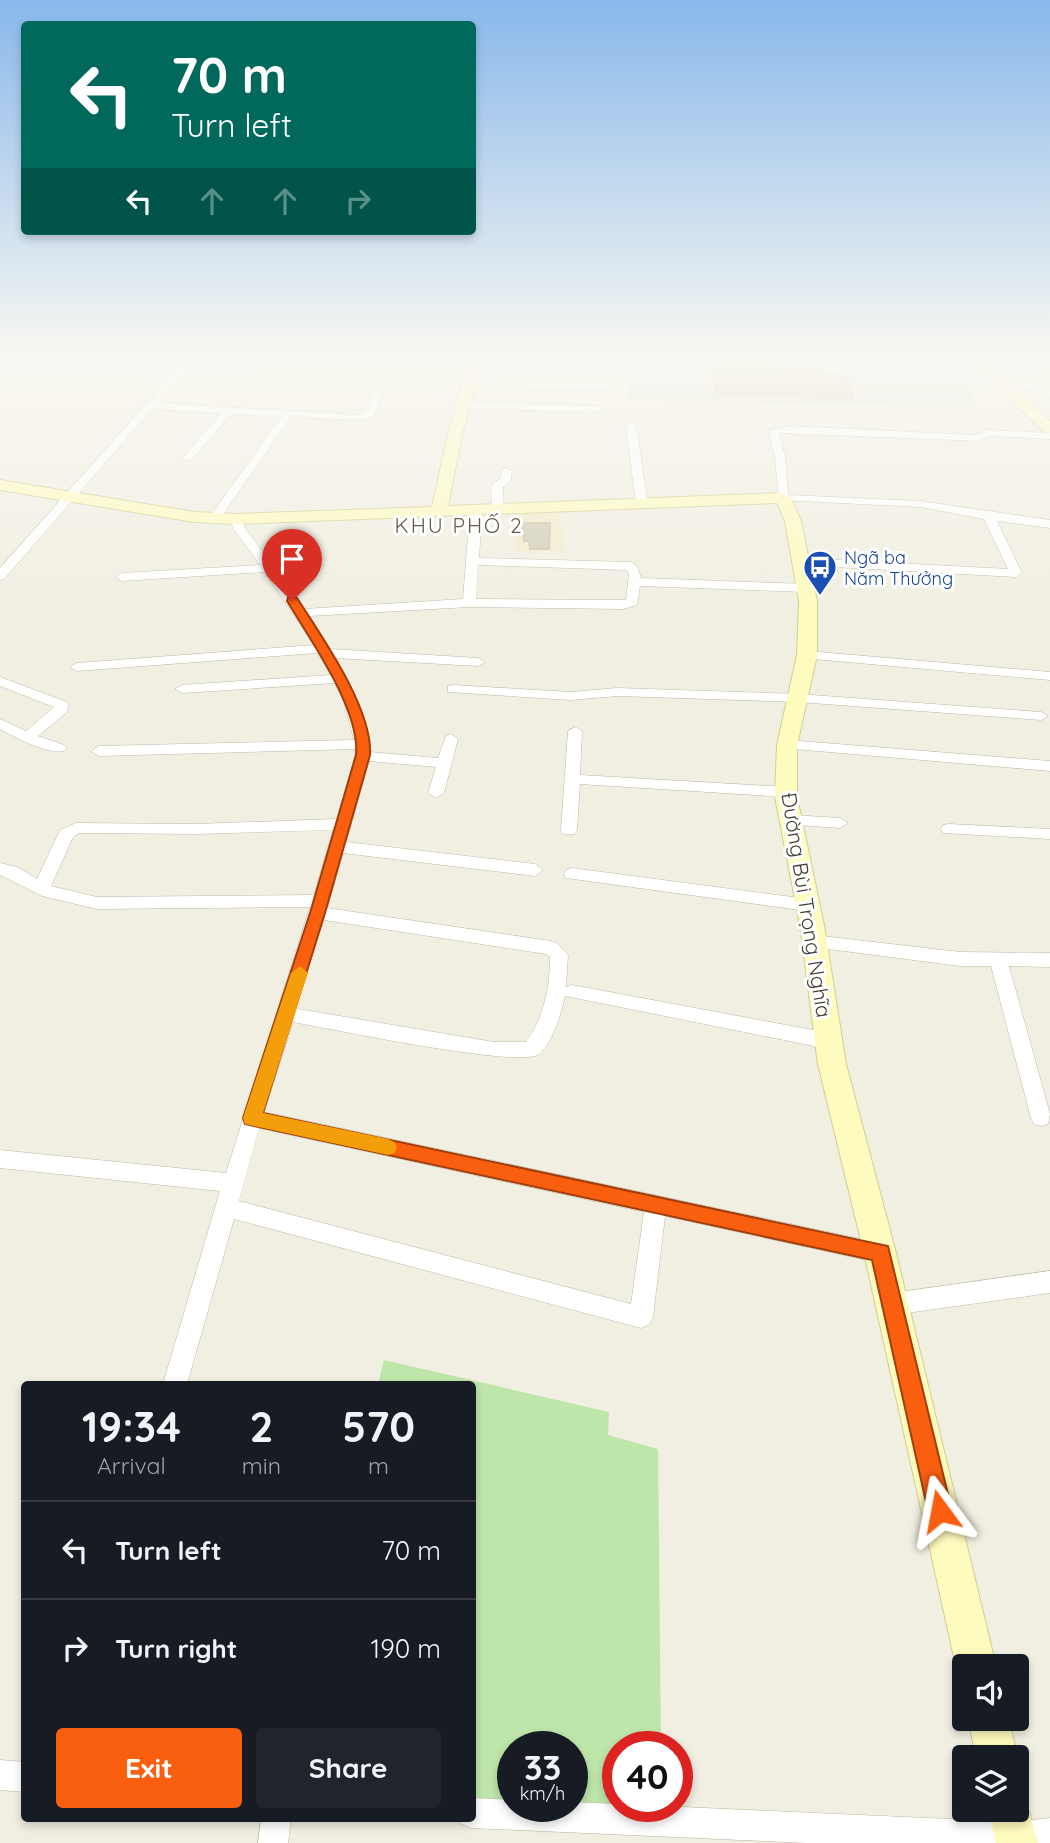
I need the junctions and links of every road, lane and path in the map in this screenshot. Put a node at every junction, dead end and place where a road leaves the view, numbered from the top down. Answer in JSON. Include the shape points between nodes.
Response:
{"nodes":[{"id":1,"x":117,"y":445,"type":"edge"},
{"id":2,"x":199,"y":445,"type":"edge"},
{"id":3,"x":270,"y":445,"type":"edge"},
{"id":4,"x":454,"y":445,"type":"edge"},
{"id":5,"x":634,"y":445,"type":"edge"},
{"id":6,"x":777,"y":445,"type":"edge"},
{"id":7,"x":188,"y":458,"type":"dead end"},
{"id":8,"x":506,"y":471,"type":"dead end"},
{"id":9,"x":0,"y":485,"type":"edge"},
{"id":10,"x":71,"y":496,"type":"junction"},
{"id":11,"x":783,"y":498,"type":"junction"},
{"id":12,"x":642,"y":504,"type":"junction"},
{"id":13,"x":487,"y":510,"type":"junction"},
{"id":14,"x":439,"y":511,"type":"junction"},
{"id":15,"x":988,"y":514,"type":"junction"},
{"id":16,"x":225,"y":518,"type":"junction"},
{"id":17,"x":1050,"y":524,"type":"edge"},
{"id":18,"x":471,"y":561,"type":"junction"},
{"id":19,"x":802,"y":562,"type":"junction"},
{"id":20,"x":269,"y":568,"type":"junction"},
{"id":21,"x":0,"y":576,"type":"edge"},
{"id":22,"x":122,"y":577,"type":"dead end"},
{"id":23,"x":635,"y":582,"type":"junction"},
{"id":24,"x":806,"y":588,"type":"junction"},
{"id":25,"x":469,"y":603,"type":"junction"},
{"id":26,"x":300,"y":613,"type":"junction"},
{"id":27,"x":323,"y":651,"type":"junction"},
{"id":28,"x":807,"y":655,"type":"junction"},
{"id":29,"x":478,"y":662,"type":"dead end"},
{"id":30,"x":77,"y":667,"type":"dead end"},
{"id":31,"x":1050,"y":676,"type":"edge"},
{"id":32,"x":338,"y":680,"type":"junction"},
{"id":33,"x":0,"y":681,"type":"edge"},
{"id":34,"x":182,"y":689,"type":"dead end"},
{"id":35,"x":453,"y":689,"type":"dead end"},
{"id":36,"x":798,"y":698,"type":"junction"},
{"id":37,"x":1041,"y":716,"type":"dead end"},
{"id":38,"x":0,"y":723,"type":"edge"},
{"id":39,"x":575,"y":731,"type":"dead end"},
{"id":40,"x":27,"y":737,"type":"junction"},
{"id":41,"x":451,"y":739,"type":"dead end"},
{"id":42,"x":787,"y":745,"type":"junction"},
{"id":43,"x":59,"y":748,"type":"dead end"},
{"id":44,"x":363,"y":750,"type":"junction"},
{"id":45,"x":99,"y":751,"type":"dead end"},
{"id":46,"x":445,"y":763,"type":"junction"},
{"id":47,"x":1050,"y":766,"type":"edge"},
{"id":48,"x":573,"y":779,"type":"junction"},
{"id":49,"x":787,"y":792,"type":"junction"},
{"id":50,"x":436,"y":793,"type":"dead end"},
{"id":51,"x":790,"y":820,"type":"junction"},
{"id":52,"x":841,"y":823,"type":"dead end"},
{"id":53,"x":343,"y":824,"type":"junction"},
{"id":54,"x":949,"y":829,"type":"dead end"},
{"id":55,"x":569,"y":830,"type":"dead end"},
{"id":56,"x":1050,"y":834,"type":"edge"},
{"id":57,"x":337,"y":847,"type":"junction"},
{"id":58,"x":0,"y":869,"type":"edge"},
{"id":59,"x":535,"y":870,"type":"dead end"},
{"id":60,"x":572,"y":874,"type":"dead end"},
{"id":61,"x":41,"y":889,"type":"junction"},
{"id":62,"x":807,"y":905,"type":"junction"},
{"id":63,"x":319,"y":907,"type":"junction"},
{"id":64,"x":813,"y":941,"type":"junction"},
{"id":65,"x":998,"y":958,"type":"junction"},
{"id":66,"x":1050,"y":960,"type":"edge"},
{"id":67,"x":572,"y":992,"type":"dead end"},
{"id":68,"x":287,"y":1014,"type":"junction"},
{"id":69,"x":829,"y":1041,"type":"junction"},
{"id":70,"x":252,"y":1118,"type":"junction"},
{"id":71,"x":1041,"y":1118,"type":"dead end"},
{"id":72,"x":0,"y":1159,"type":"edge"},
{"id":73,"x":234,"y":1183,"type":"junction"},
{"id":74,"x":656,"y":1205,"type":"junction"},
{"id":75,"x":227,"y":1208,"type":"junction"},
{"id":76,"x":880,"y":1252,"type":"junction"},
{"id":77,"x":1050,"y":1282,"type":"edge"},
{"id":78,"x":892,"y":1304,"type":"junction"},
{"id":79,"x":176,"y":1381,"type":"edge"},
{"id":80,"x":973,"y":1654,"type":"edge"},
{"id":81,"x":0,"y":1775,"type":"edge"},
{"id":82,"x":21,"y":1777,"type":"edge"},
{"id":83,"x":476,"y":1812,"type":"edge"},
{"id":84,"x":276,"y":1822,"type":"edge"},
{"id":85,"x":1023,"y":1831,"type":"edge"},
{"id":86,"x":273,"y":1843,"type":"edge"}],
"edges":[{"from":1,"to":10,"type":"street"},
{"from":2,"to":7,"type":"street"},
{"from":3,"to":16,"type":"street"},
{"from":4,"to":14,"type":"street"},
{"from":5,"to":12,"type":"street"},
{"from":6,"to":11,"type":"street"},
{"from":8,"to":13,"type":"street"},
{"from":9,"to":10,"type":"street"},
{"from":10,"to":16,"type":"street"},
{"from":10,"to":21,"type":"street"},
{"from":11,"to":12,"type":"street"},
{"from":11,"to":15,"type":"street","via":[[893,501]]},
{"from":11,"to":19,"type":"street","name":"Đường Bùi Trọng Nghĩa"},
{"from":12,"to":13,"type":"street"},
{"from":13,"to":14,"type":"street"},
{"from":13,"to":18,"type":"street"},
{"from":14,"to":16,"type":"street"},
{"from":15,"to":17,"type":"street"},
{"from":15,"to":19,"type":"street","via":[[1016,573]]},
{"from":16,"to":20,"type":"street","via":[[239,528]]},
{"from":18,"to":23,"type":"street","via":[[623,564],[635,569]]},
{"from":18,"to":25,"type":"street"},
{"from":19,"to":24,"type":"street","name":"Đường Bùi Trọng Nghĩa"},
{"from":20,"to":22,"type":"street"},
{"from":20,"to":26,"type":"street"},
{"from":23,"to":24,"type":"street"},
{"from":23,"to":25,"type":"street","via":[[628,604]]},
{"from":24,"to":28,"type":"street","name":"Đường Bùi Trọng Nghĩa"},
{"from":25,"to":26,"type":"street"},
{"from":26,"to":27,"type":"street"},
{"from":27,"to":29,"type":"street"},
{"from":27,"to":30,"type":"street"},
{"from":27,"to":32,"type":"street"},
{"from":28,"to":31,"type":"street"},
{"from":28,"to":36,"type":"street","name":"Đường Bùi Trọng Nghĩa"},
{"from":32,"to":34,"type":"street"},
{"from":32,"to":44,"type":"street","via":[[358,716]]},
{"from":33,"to":40,"type":"street","via":[[62,705]]},
{"from":35,"to":36,"type":"street","via":[[571,696],[617,692]]},
{"from":36,"to":37,"type":"street"},
{"from":36,"to":42,"type":"street","name":"Đường Bùi Trọng Nghĩa"},
{"from":38,"to":40,"type":"street"},
{"from":39,"to":48,"type":"street"},
{"from":40,"to":43,"type":"street"},
{"from":41,"to":46,"type":"street"},
{"from":42,"to":47,"type":"street"},
{"from":42,"to":49,"type":"street","name":"Đường Bùi Trọng Nghĩa"},
{"from":44,"to":45,"type":"street"},
{"from":44,"to":46,"type":"street"},
{"from":44,"to":53,"type":"street"},
{"from":46,"to":50,"type":"street"},
{"from":48,"to":49,"type":"street"},
{"from":48,"to":55,"type":"street"},
{"from":49,"to":51,"type":"street","name":"Đường Bùi Trọng Nghĩa"},
{"from":51,"to":52,"type":"street"},
{"from":51,"to":62,"type":"street","name":"Đường Bùi Trọng Nghĩa"},
{"from":53,"to":57,"type":"street"},
{"from":53,"to":61,"type":"street","via":[[76,828],[66,834]]},
{"from":54,"to":56,"type":"street"},
{"from":57,"to":59,"type":"street"},
{"from":57,"to":63,"type":"street"},
{"from":58,"to":61,"type":"street","via":[[8,869]]},
{"from":60,"to":62,"type":"street"},
{"from":61,"to":63,"type":"street","via":[[97,903]]},
{"from":62,"to":64,"type":"street","name":"Đường Bùi Trọng Nghĩa"},
{"from":63,"to":68,"type":"street"},
{"from":63,"to":68,"type":"street","via":[[551,948],[559,955],[558,987],[541,1039],[531,1050],[494,1049]]},
{"from":64,"to":65,"type":"street","via":[[960,959]]},
{"from":64,"to":69,"type":"street","name":"Đường Bùi Trọng Nghĩa"},
{"from":65,"to":66,"type":"street"},
{"from":65,"to":71,"type":"street"},
{"from":67,"to":69,"type":"street"},
{"from":68,"to":70,"type":"street"},
{"from":69,"to":76,"type":"street","name":"Đường Bùi Trọng Nghĩa"},
{"from":70,"to":73,"type":"street"},
{"from":70,"to":74,"type":"street"},
{"from":72,"to":73,"type":"street"},
{"from":73,"to":75,"type":"street"},
{"from":74,"to":75,"type":"street","via":[[642,1317]]},
{"from":74,"to":76,"type":"street"},
{"from":75,"to":79,"type":"street"},
{"from":76,"to":78,"type":"street","name":"Đường Bùi Trọng Nghĩa"},
{"from":77,"to":78,"type":"street"},
{"from":78,"to":80,"type":"street","name":"Đường Bùi Trọng Nghĩa"},
{"from":81,"to":82,"type":"street"},
{"from":83,"to":85,"type":"street"},
{"from":84,"to":86,"type":"street"}]}
